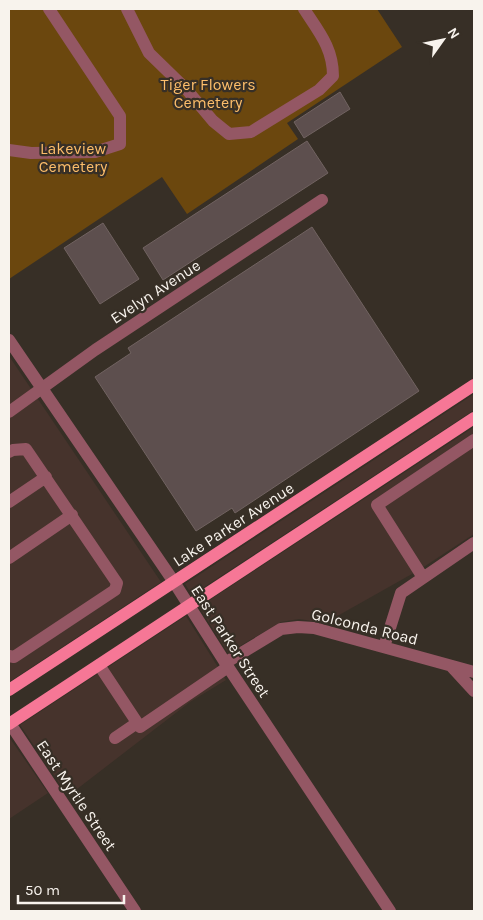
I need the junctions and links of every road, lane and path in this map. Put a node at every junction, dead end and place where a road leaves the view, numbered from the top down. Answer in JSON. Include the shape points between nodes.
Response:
{"nodes":[{"id":1,"x":49,"y":9,"type":"edge"},
{"id":2,"x":126,"y":9,"type":"edge"},
{"id":3,"x":304,"y":9,"type":"edge"},
{"id":4,"x":9,"y":150,"type":"edge"},
{"id":5,"x":322,"y":200,"type":"dead end"},
{"id":6,"x":9,"y":340,"type":"edge"},
{"id":7,"x":474,"y":385,"type":"edge"},
{"id":8,"x":41,"y":390,"type":"junction"},
{"id":9,"x":9,"y":412,"type":"edge"},
{"id":10,"x":474,"y":418,"type":"edge"},
{"id":11,"x":474,"y":440,"type":"edge"},
{"id":12,"x":9,"y":452,"type":"edge"},
{"id":13,"x":46,"y":477,"type":"junction"},
{"id":14,"x":367,"y":489,"type":"junction"},
{"id":15,"x":9,"y":502,"type":"edge"},
{"id":16,"x":377,"y":505,"type":"junction"},
{"id":17,"x":72,"y":516,"type":"junction"},
{"id":18,"x":474,"y":543,"type":"edge"},
{"id":19,"x":9,"y":558,"type":"edge"},
{"id":20,"x":422,"y":576,"type":"junction"},
{"id":21,"x":174,"y":582,"type":"junction"},
{"id":22,"x":189,"y":605,"type":"junction"},
{"id":23,"x":384,"y":647,"type":"junction"},
{"id":24,"x":9,"y":656,"type":"edge"},
{"id":25,"x":99,"y":665,"type":"junction"},
{"id":26,"x":226,"y":665,"type":"junction"},
{"id":27,"x":451,"y":666,"type":"junction"},
{"id":28,"x":474,"y":672,"type":"edge"},
{"id":29,"x":9,"y":690,"type":"edge"},
{"id":30,"x":474,"y":691,"type":"edge"},
{"id":31,"x":9,"y":723,"type":"edge"},
{"id":32,"x":137,"y":724,"type":"junction"},
{"id":33,"x":115,"y":738,"type":"dead end"},
{"id":34,"x":135,"y":911,"type":"edge"},
{"id":35,"x":390,"y":911,"type":"edge"}],
"edges":[{"from":1,"to":4,"type":"street","via":[[120,116],[120,144],[95,152]]},
{"from":2,"to":3,"type":"street","via":[[149,52],[229,134],[251,132],[319,90],[333,76],[333,59]]},
{"from":5,"to":8,"type":"street","name":"Evelyn Avenue","via":[[95,350]]},
{"from":6,"to":8,"type":"street","name":"East Parker Street"},
{"from":7,"to":21,"type":"main road","name":"Lake Parker Avenue"},
{"from":8,"to":9,"type":"street","name":"Evelyn Avenue"},
{"from":8,"to":21,"type":"street","name":"East Parker Street"},
{"from":10,"to":14,"type":"main road"},
{"from":11,"to":16,"type":"street"},
{"from":12,"to":13,"type":"street","via":[[26,449]]},
{"from":13,"to":15,"type":"street"},
{"from":13,"to":17,"type":"street"},
{"from":14,"to":16,"type":"street"},
{"from":14,"to":22,"type":"main road"},
{"from":16,"to":20,"type":"street"},
{"from":17,"to":19,"type":"street"},
{"from":17,"to":24,"type":"street","via":[[117,583],[115,590],[14,657]]},
{"from":18,"to":20,"type":"street"},
{"from":20,"to":23,"type":"street","via":[[401,593]]},
{"from":21,"to":22,"type":"street","name":"East Parker Street"},
{"from":21,"to":29,"type":"main road","name":"Lake Parker Avenue"},
{"from":22,"to":25,"type":"main road"},
{"from":22,"to":26,"type":"street","name":"East Parker Street"},
{"from":23,"to":26,"type":"street","name":"Golconda Road","via":[[314,628],[298,627],[281,629]]},
{"from":23,"to":27,"type":"street","name":"Golconda Road"},
{"from":25,"to":31,"type":"main road"},
{"from":25,"to":32,"type":"street"},
{"from":26,"to":32,"type":"street","name":"Golconda Road","via":[[140,727]]},
{"from":26,"to":35,"type":"street","name":"East Parker Street"},
{"from":27,"to":28,"type":"street","name":"Golconda Road"},
{"from":27,"to":30,"type":"street"},
{"from":31,"to":34,"type":"street","name":"East Myrtle Street"},
{"from":32,"to":33,"type":"street"}]}
